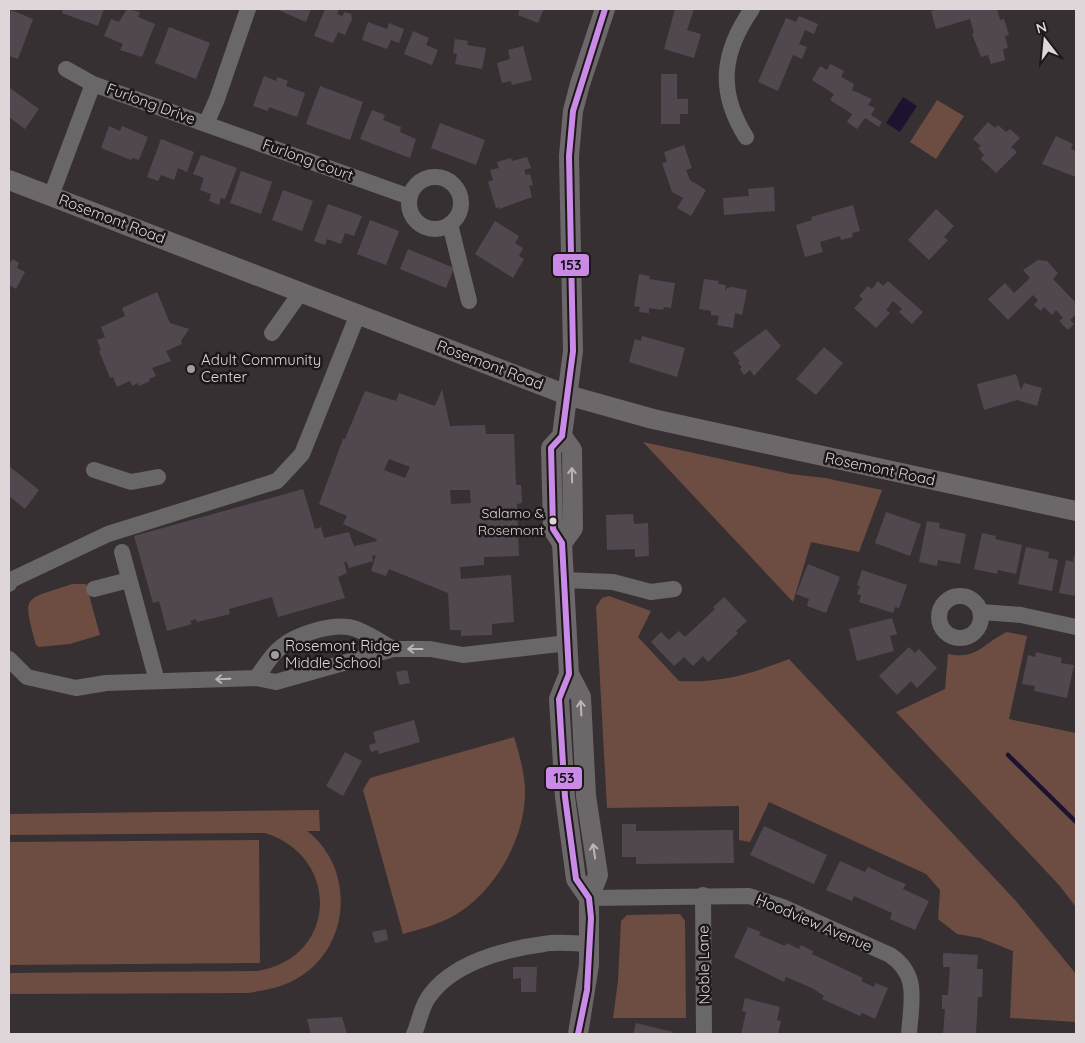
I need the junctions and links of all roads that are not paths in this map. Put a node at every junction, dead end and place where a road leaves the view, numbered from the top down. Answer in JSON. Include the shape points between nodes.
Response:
{"nodes":[{"id":1,"x":248,"y":9,"type":"edge"},
{"id":2,"x":605,"y":9,"type":"edge"},
{"id":3,"x":752,"y":9,"type":"edge"},
{"id":4,"x":66,"y":69,"type":"dead end"},
{"id":5,"x":93,"y":84,"type":"junction"},
{"id":6,"x":206,"y":124,"type":"junction"},
{"id":7,"x":746,"y":137,"type":"dead end"},
{"id":8,"x":9,"y":180,"type":"edge"},
{"id":9,"x":51,"y":196,"type":"junction"},
{"id":10,"x":410,"y":197,"type":"junction"},
{"id":11,"x":450,"y":224,"type":"junction"},
{"id":12,"x":301,"y":292,"type":"junction"},
{"id":13,"x":469,"y":301,"type":"dead end"},
{"id":14,"x":358,"y":314,"type":"junction"},
{"id":15,"x":272,"y":333,"type":"dead end"},
{"id":16,"x":567,"y":395,"type":"junction"},
{"id":17,"x":94,"y":470,"type":"dead end"},
{"id":18,"x":158,"y":476,"type":"dead end"},
{"id":19,"x":1076,"y":511,"type":"edge"},
{"id":20,"x":122,"y":552,"type":"dead end"},
{"id":21,"x":129,"y":580,"type":"junction"},
{"id":22,"x":564,"y":580,"type":"junction"},
{"id":23,"x":9,"y":584,"type":"edge"},
{"id":24,"x":94,"y":589,"type":"dead end"},
{"id":25,"x":674,"y":589,"type":"dead end"},
{"id":26,"x":982,"y":612,"type":"dead end"},
{"id":27,"x":1076,"y":627,"type":"edge"},
{"id":28,"x":568,"y":643,"type":"junction"},
{"id":29,"x":393,"y":649,"type":"junction"},
{"id":30,"x":9,"y":660,"type":"edge"},
{"id":31,"x":256,"y":678,"type":"junction"},
{"id":32,"x":157,"y":681,"type":"junction"},
{"id":33,"x":703,"y":895,"type":"junction"},
{"id":34,"x":589,"y":898,"type":"junction"},
{"id":35,"x":590,"y":944,"type":"junction"},
{"id":36,"x":414,"y":1034,"type":"edge"},
{"id":37,"x":578,"y":1034,"type":"edge"},
{"id":38,"x":704,"y":1034,"type":"edge"},
{"id":39,"x":909,"y":1034,"type":"edge"}],
"edges":[{"from":1,"to":6,"type":"street","name":"Furlong Drive"},
{"from":2,"to":16,"type":"main road","via":[[580,84],[569,156],[574,329]]},
{"from":3,"to":7,"type":"street","via":[[737,32],[726,66],[730,104],[734,118]]},
{"from":4,"to":5,"type":"street","name":"Furlong Drive"},
{"from":5,"to":6,"type":"street","name":"Furlong Drive"},
{"from":5,"to":9,"type":"street","name":"Furlong Drive"},
{"from":6,"to":10,"type":"street","name":"Furlong Court"},
{"from":8,"to":9,"type":"main road","name":"Rosemont Road"},
{"from":9,"to":12,"type":"main road","name":"Rosemont Road"},
{"from":10,"to":11,"type":"street","via":[[410,210],[423,226],[439,228]]},
{"from":10,"to":11,"type":"street","via":[[413,188],[427,178],[437,177],[454,184],[461,197],[461,209]]},
{"from":11,"to":13,"type":"street"},
{"from":12,"to":14,"type":"main road","name":"Rosemont Road"},
{"from":12,"to":15,"type":"street"},
{"from":14,"to":16,"type":"main road","name":"Rosemont Road"},
{"from":14,"to":23,"type":"street","via":[[302,454],[277,481],[108,534],[11,580]]},
{"from":16,"to":19,"type":"main road","name":"Rosemont Road","via":[[661,420]]},
{"from":16,"to":22,"type":"main road","via":[[562,436],[551,448],[550,474],[553,529],[562,543]]},
{"from":17,"to":18,"type":"street","via":[[131,482]]},
{"from":20,"to":21,"type":"street"},
{"from":21,"to":24,"type":"street"},
{"from":21,"to":32,"type":"street"},
{"from":22,"to":25,"type":"street","via":[[613,582],[651,592]]},
{"from":22,"to":28,"type":"main road"},
{"from":26,"to":27,"type":"street","via":[[1021,615]]},
{"from":28,"to":29,"type":"street","one_way":true,"via":[[463,655],[430,649]]},
{"from":28,"to":34,"type":"main road","via":[[569,674],[581,697],[586,796],[598,875]]},
{"from":29,"to":31,"type":"street","via":[[276,682]]},
{"from":29,"to":31,"type":"street","via":[[356,629],[330,626],[293,639],[280,648]]},
{"from":30,"to":32,"type":"street","via":[[27,677],[76,688],[106,682]]},
{"from":31,"to":32,"type":"street","one_way":true},
{"from":33,"to":34,"type":"street","name":"Hoodview Avenue"},
{"from":33,"to":38,"type":"street","name":"Noble Lane"},
{"from":33,"to":39,"type":"street","name":"Hoodview Avenue","via":[[758,898],[896,959],[907,971],[912,984]]},
{"from":34,"to":35,"type":"main road"},
{"from":35,"to":36,"type":"street","via":[[546,943],[514,949],[460,970],[426,1000]]},
{"from":35,"to":37,"type":"main road","via":[[587,990]]}]}
